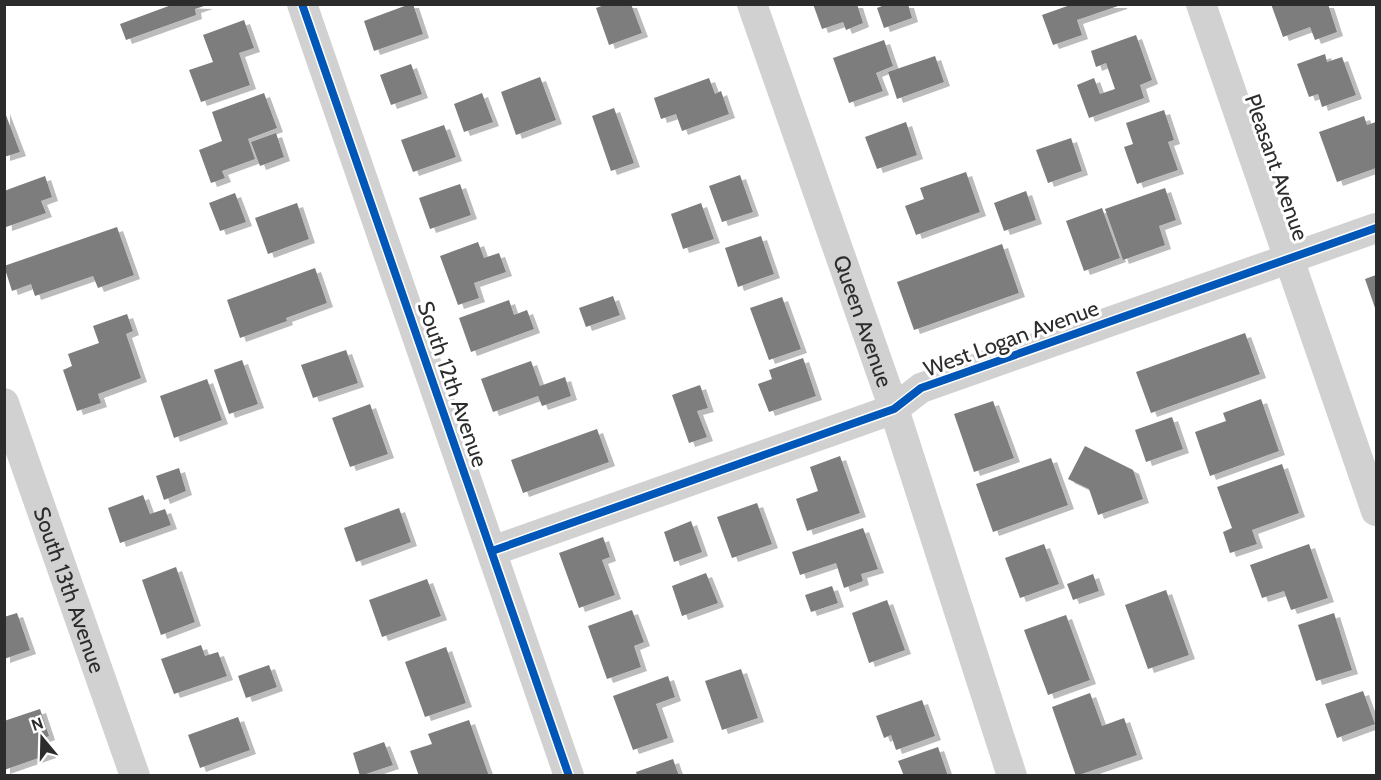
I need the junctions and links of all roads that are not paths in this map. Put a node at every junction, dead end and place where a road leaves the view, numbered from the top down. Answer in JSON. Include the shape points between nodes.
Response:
{"nodes":[{"id":1,"x":302,"y":4,"type":"edge"},
{"id":2,"x":752,"y":4,"type":"edge"},
{"id":3,"x":1201,"y":4,"type":"edge"},
{"id":4,"x":1377,"y":228,"type":"edge"},
{"id":5,"x":1289,"y":258,"type":"junction"},
{"id":6,"x":4,"y":403,"type":"edge"},
{"id":7,"x":894,"y":409,"type":"junction"},
{"id":8,"x":1377,"y":511,"type":"edge"},
{"id":9,"x":492,"y":551,"type":"junction"},
{"id":10,"x":135,"y":776,"type":"edge"},
{"id":11,"x":569,"y":776,"type":"edge"},
{"id":12,"x":1012,"y":776,"type":"edge"}],
"edges":[{"from":1,"to":9,"type":"street","name":"South 12th Avenue"},
{"from":2,"to":7,"type":"street","name":"Queen Avenue"},
{"from":3,"to":5,"type":"street","name":"Pleasant Avenue"},
{"from":4,"to":5,"type":"street","name":"West Logan Avenue"},
{"from":5,"to":7,"type":"street","name":"West Logan Avenue","via":[[921,388]]},
{"from":5,"to":8,"type":"street","name":"Pleasant Avenue"},
{"from":6,"to":10,"type":"street","name":"South 13th Avenue"},
{"from":7,"to":9,"type":"street","name":"West Logan Avenue"},
{"from":7,"to":12,"type":"street","name":"Queen Avenue"},
{"from":9,"to":11,"type":"street","name":"South 12th Avenue"}]}
